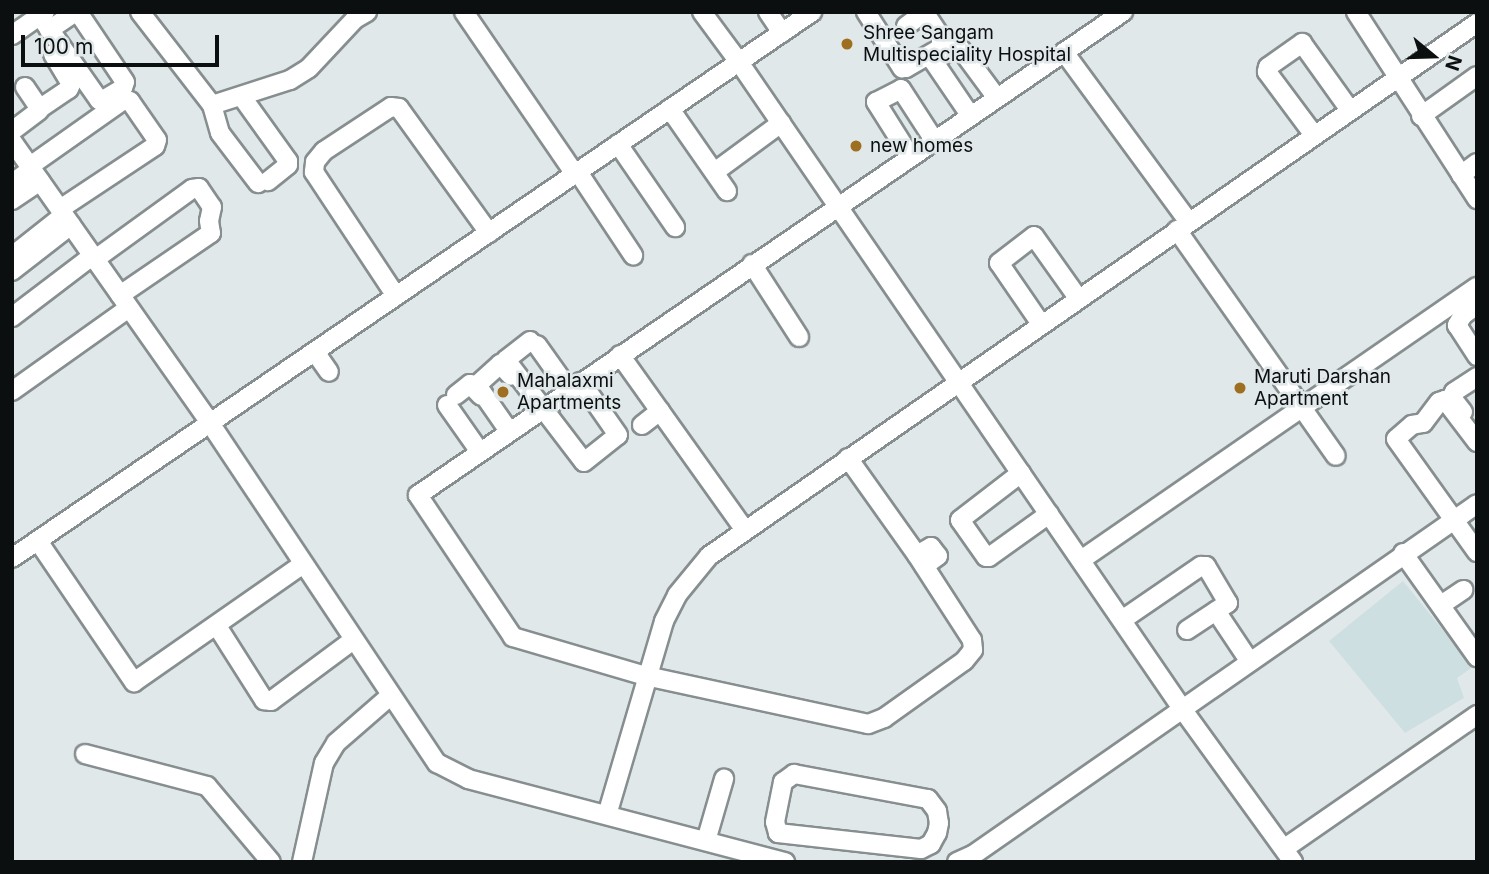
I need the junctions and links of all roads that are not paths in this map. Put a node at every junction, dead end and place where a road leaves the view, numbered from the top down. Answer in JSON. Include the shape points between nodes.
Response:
{"nodes":[{"id":1,"x":77,"y":12,"type":"edge"},
{"id":2,"x":140,"y":12,"type":"edge"},
{"id":3,"x":367,"y":12,"type":"edge"},
{"id":4,"x":464,"y":12,"type":"edge"},
{"id":5,"x":702,"y":12,"type":"edge"},
{"id":6,"x":768,"y":12,"type":"edge"},
{"id":7,"x":812,"y":12,"type":"edge"},
{"id":8,"x":866,"y":12,"type":"edge"},
{"id":9,"x":1123,"y":12,"type":"edge"},
{"id":10,"x":1356,"y":12,"type":"edge"},
{"id":11,"x":924,"y":13,"type":"edge"},
{"id":12,"x":42,"y":20,"type":"edge"},
{"id":13,"x":344,"y":20,"type":"edge"},
{"id":14,"x":1477,"y":23,"type":"edge"},
{"id":15,"x":786,"y":24,"type":"edge"},
{"id":16,"x":906,"y":26,"type":"dead end"},
{"id":17,"x":12,"y":35,"type":"edge"},
{"id":18,"x":1064,"y":52,"type":"junction"},
{"id":19,"x":739,"y":62,"type":"junction"},
{"id":20,"x":932,"y":66,"type":"dead end"},
{"id":21,"x":1477,"y":76,"type":"edge"},
{"id":22,"x":1396,"y":78,"type":"junction"},
{"id":23,"x":25,"y":87,"type":"dead end"},
{"id":24,"x":242,"y":97,"type":"junction"},
{"id":25,"x":997,"y":97,"type":"junction"},
{"id":26,"x":212,"y":105,"type":"junction"},
{"id":27,"x":673,"y":107,"type":"junction"},
{"id":28,"x":1350,"y":110,"type":"junction"},
{"id":29,"x":39,"y":111,"type":"dead end"},
{"id":30,"x":1421,"y":116,"type":"junction"},
{"id":31,"x":968,"y":117,"type":"junction"},
{"id":32,"x":781,"y":123,"type":"junction"},
{"id":33,"x":12,"y":131,"type":"edge"},
{"id":34,"x":1314,"y":135,"type":"junction"},
{"id":35,"x":934,"y":140,"type":"junction"},
{"id":36,"x":12,"y":141,"type":"edge"},
{"id":37,"x":620,"y":143,"type":"junction"},
{"id":38,"x":910,"y":156,"type":"junction"},
{"id":39,"x":720,"y":168,"type":"junction"},
{"id":40,"x":1469,"y":170,"type":"edge"},
{"id":41,"x":34,"y":172,"type":"junction"},
{"id":42,"x":577,"y":173,"type":"junction"},
{"id":43,"x":12,"y":183,"type":"edge"},
{"id":44,"x":1477,"y":199,"type":"edge"},
{"id":45,"x":12,"y":201,"type":"edge"},
{"id":46,"x":837,"y":205,"type":"junction"},
{"id":47,"x":65,"y":216,"type":"junction"},
{"id":48,"x":676,"y":224,"type":"dead end"},
{"id":49,"x":1183,"y":226,"type":"junction"},
{"id":50,"x":489,"y":233,"type":"junction"},
{"id":51,"x":634,"y":255,"type":"dead end"},
{"id":52,"x":12,"y":256,"type":"edge"},
{"id":53,"x":93,"y":258,"type":"junction"},
{"id":54,"x":752,"y":264,"type":"junction"},
{"id":55,"x":12,"y":271,"type":"edge"},
{"id":56,"x":1477,"y":287,"type":"edge"},
{"id":57,"x":396,"y":296,"type":"junction"},
{"id":58,"x":1078,"y":298,"type":"junction"},
{"id":59,"x":125,"y":301,"type":"junction"},
{"id":60,"x":1477,"y":305,"type":"edge"},
{"id":61,"x":12,"y":317,"type":"edge"},
{"id":62,"x":1041,"y":324,"type":"junction"},
{"id":63,"x":799,"y":337,"type":"dead end"},
{"id":64,"x":315,"y":352,"type":"junction"},
{"id":65,"x":620,"y":355,"type":"junction"},
{"id":66,"x":1477,"y":356,"type":"edge"},
{"id":67,"x":329,"y":372,"type":"dead end"},
{"id":68,"x":1477,"y":377,"type":"edge"},
{"id":69,"x":958,"y":381,"type":"junction"},
{"id":70,"x":579,"y":384,"type":"junction"},
{"id":71,"x":12,"y":391,"type":"edge"},
{"id":72,"x":1302,"y":407,"type":"junction"},
{"id":73,"x":540,"y":410,"type":"junction"},
{"id":74,"x":660,"y":411,"type":"junction"},
{"id":75,"x":210,"y":423,"type":"junction"},
{"id":76,"x":642,"y":425,"type":"dead end"},
{"id":77,"x":1475,"y":425,"type":"edge"},
{"id":78,"x":508,"y":432,"type":"junction"},
{"id":79,"x":623,"y":435,"type":"dead end"},
{"id":80,"x":1477,"y":442,"type":"edge"},
{"id":81,"x":480,"y":452,"type":"junction"},
{"id":82,"x":1336,"y":456,"type":"dead end"},
{"id":83,"x":848,"y":458,"type":"junction"},
{"id":84,"x":1021,"y":474,"type":"junction"},
{"id":85,"x":1477,"y":504,"type":"edge"},
{"id":86,"x":1049,"y":514,"type":"junction"},
{"id":87,"x":1455,"y":519,"type":"junction"},
{"id":88,"x":744,"y":529,"type":"junction"},
{"id":89,"x":38,"y":541,"type":"junction"},
{"id":90,"x":1477,"y":552,"type":"edge"},
{"id":91,"x":1403,"y":553,"type":"junction"},
{"id":92,"x":12,"y":558,"type":"edge"},
{"id":93,"x":1081,"y":561,"type":"junction"},
{"id":94,"x":303,"y":564,"type":"junction"},
{"id":95,"x":1463,"y":590,"type":"dead end"},
{"id":96,"x":1441,"y":605,"type":"junction"},
{"id":97,"x":1216,"y":611,"type":"junction"},
{"id":98,"x":1122,"y":620,"type":"junction"},
{"id":99,"x":217,"y":626,"type":"junction"},
{"id":100,"x":1187,"y":630,"type":"dead end"},
{"id":101,"x":353,"y":640,"type":"junction"},
{"id":102,"x":1477,"y":657,"type":"edge"},
{"id":103,"x":1250,"y":662,"type":"junction"},
{"id":104,"x":646,"y":676,"type":"junction"},
{"id":105,"x":390,"y":696,"type":"junction"},
{"id":106,"x":1183,"y":710,"type":"junction"},
{"id":107,"x":1477,"y":715,"type":"edge"},
{"id":108,"x":85,"y":754,"type":"dead end"},
{"id":109,"x":724,"y":779,"type":"dead end"},
{"id":110,"x":773,"y":807,"type":"dead end"},
{"id":111,"x":607,"y":815,"type":"junction"},
{"id":112,"x":706,"y":841,"type":"junction"},
{"id":113,"x":919,"y":855,"type":"edge"},
{"id":114,"x":1289,"y":855,"type":"edge"},
{"id":115,"x":765,"y":857,"type":"junction"},
{"id":116,"x":271,"y":862,"type":"edge"},
{"id":117,"x":302,"y":862,"type":"edge"},
{"id":118,"x":785,"y":862,"type":"edge"},
{"id":119,"x":957,"y":862,"type":"edge"}],
"edges":[{"from":1,"to":12,"type":"street"},
{"from":1,"to":12,"type":"street","via":[[125,82],[124,88],[103,100]]},
{"from":2,"to":26,"type":"street"},
{"from":3,"to":13,"type":"street"},
{"from":4,"to":42,"type":"street"},
{"from":5,"to":19,"type":"street"},
{"from":6,"to":15,"type":"street"},
{"from":7,"to":15,"type":"street"},
{"from":8,"to":11,"type":"street","via":[[902,68],[940,48],[941,37]]},
{"from":9,"to":18,"type":"street"},
{"from":10,"to":22,"type":"street"},
{"from":11,"to":16,"type":"street"},
{"from":12,"to":17,"type":"street"},
{"from":12,"to":23,"type":"street","via":[[71,84],[42,107]]},
{"from":13,"to":24,"type":"street","via":[[299,74]]},
{"from":14,"to":22,"type":"street"},
{"from":15,"to":19,"type":"street"},
{"from":18,"to":25,"type":"street"},
{"from":18,"to":49,"type":"street"},
{"from":19,"to":27,"type":"street"},
{"from":19,"to":32,"type":"street"},
{"from":20,"to":31,"type":"street"},
{"from":21,"to":30,"type":"street"},
{"from":22,"to":28,"type":"street"},
{"from":22,"to":30,"type":"street"},
{"from":24,"to":26,"type":"street"},
{"from":24,"to":26,"type":"street","via":[[288,161],[263,182],[220,133]]},
{"from":25,"to":31,"type":"street"},
{"from":25,"to":31,"type":"street","via":[[960,45],[934,59]]},
{"from":27,"to":37,"type":"street"},
{"from":27,"to":39,"type":"street"},
{"from":27,"to":39,"type":"street","via":[[730,189]]},
{"from":28,"to":34,"type":"street"},
{"from":28,"to":34,"type":"street","via":[[1302,43],[1267,72]]},
{"from":29,"to":33,"type":"street"},
{"from":30,"to":40,"type":"street"},
{"from":31,"to":35,"type":"street"},
{"from":32,"to":39,"type":"street"},
{"from":32,"to":46,"type":"street"},
{"from":34,"to":49,"type":"street"},
{"from":35,"to":38,"type":"street"},
{"from":35,"to":38,"type":"street","via":[[901,89],[876,102]]},
{"from":36,"to":41,"type":"street"},
{"from":37,"to":42,"type":"street"},
{"from":37,"to":48,"type":"street"},
{"from":38,"to":46,"type":"street"},
{"from":40,"to":44,"type":"street"},
{"from":41,"to":43,"type":"street"},
{"from":41,"to":45,"type":"street"},
{"from":41,"to":47,"type":"street"},
{"from":41,"to":47,"type":"street","via":[[122,101],[130,101],[157,140],[155,146]]},
{"from":42,"to":50,"type":"street"},
{"from":42,"to":51,"type":"street"},
{"from":46,"to":54,"type":"street"},
{"from":46,"to":69,"type":"street"},
{"from":47,"to":52,"type":"street"},
{"from":47,"to":53,"type":"street"},
{"from":47,"to":55,"type":"street"},
{"from":49,"to":58,"type":"street"},
{"from":49,"to":72,"type":"street"},
{"from":50,"to":57,"type":"street"},
{"from":50,"to":57,"type":"street","via":[[399,108],[391,107],[324,151],[314,172]]},
{"from":53,"to":59,"type":"street"},
{"from":53,"to":59,"type":"street","via":[[199,188],[212,207],[211,233]]},
{"from":53,"to":61,"type":"street"},
{"from":54,"to":63,"type":"street"},
{"from":54,"to":65,"type":"street"},
{"from":56,"to":72,"type":"street"},
{"from":57,"to":64,"type":"street"},
{"from":58,"to":62,"type":"street"},
{"from":58,"to":62,"type":"street","via":[[1034,236],[999,264]]},
{"from":59,"to":71,"type":"street"},
{"from":59,"to":75,"type":"street"},
{"from":60,"to":66,"type":"street","via":[[1457,325]]},
{"from":62,"to":69,"type":"street"},
{"from":64,"to":67,"type":"street"},
{"from":64,"to":75,"type":"street"},
{"from":65,"to":70,"type":"street"},
{"from":65,"to":74,"type":"street"},
{"from":68,"to":77,"type":"street","via":[[1452,398]]},
{"from":69,"to":83,"type":"street"},
{"from":69,"to":84,"type":"street"},
{"from":70,"to":73,"type":"street"},
{"from":70,"to":73,"type":"street","via":[[533,343],[506,360]]},
{"from":70,"to":73,"type":"street","via":[[618,435],[584,462]]},
{"from":70,"to":79,"type":"street"},
{"from":72,"to":82,"type":"street"},
{"from":72,"to":93,"type":"street"},
{"from":73,"to":78,"type":"street"},
{"from":73,"to":78,"type":"street","via":[[500,364],[477,385]]},
{"from":74,"to":76,"type":"street"},
{"from":74,"to":88,"type":"street"},
{"from":75,"to":89,"type":"street"},
{"from":75,"to":94,"type":"street"},
{"from":78,"to":81,"type":"street"},
{"from":78,"to":81,"type":"street","via":[[470,384],[451,400]]},
{"from":80,"to":87,"type":"street","via":[[1445,400],[1423,423],[1412,425],[1396,439]]},
{"from":81,"to":104,"type":"street","via":[[418,495],[506,629],[522,640]]},
{"from":83,"to":88,"type":"street"},
{"from":83,"to":104,"type":"street","via":[[972,640],[973,650],[964,661],[869,724]]},
{"from":84,"to":86,"type":"street"},
{"from":84,"to":86,"type":"street","via":[[961,517],[986,557]]},
{"from":85,"to":87,"type":"street"},
{"from":86,"to":93,"type":"street"},
{"from":87,"to":90,"type":"street"},
{"from":87,"to":91,"type":"street"},
{"from":88,"to":104,"type":"street","via":[[709,556],[677,595]]},
{"from":89,"to":92,"type":"street"},
{"from":89,"to":99,"type":"street","via":[[134,682]]},
{"from":91,"to":96,"type":"street"},
{"from":91,"to":103,"type":"street"},
{"from":93,"to":98,"type":"street"},
{"from":94,"to":99,"type":"street"},
{"from":94,"to":101,"type":"street"},
{"from":95,"to":96,"type":"street"},
{"from":96,"to":102,"type":"street"},
{"from":97,"to":98,"type":"street","via":[[1229,599],[1206,566],[1201,566]]},
{"from":97,"to":100,"type":"street"},
{"from":97,"to":103,"type":"street"},
{"from":98,"to":106,"type":"street"},
{"from":99,"to":101,"type":"street","via":[[264,700],[271,701]]},
{"from":101,"to":105,"type":"street"},
{"from":103,"to":106,"type":"street"},
{"from":104,"to":111,"type":"street"},
{"from":105,"to":111,"type":"street","via":[[425,749],[452,772]]},
{"from":105,"to":117,"type":"street","via":[[336,743],[324,763]]},
{"from":106,"to":114,"type":"street"},
{"from":106,"to":119,"type":"street"},
{"from":107,"to":114,"type":"street"},
{"from":108,"to":116,"type":"street","via":[[207,786]]},
{"from":109,"to":112,"type":"street"},
{"from":110,"to":115,"type":"street"},
{"from":111,"to":112,"type":"street"},
{"from":112,"to":115,"type":"street"},
{"from":113,"to":113,"type":"street","via":[[931,844],[939,823],[928,799],[812,776],[794,774],[783,782],[775,822],[778,833]]},
{"from":115,"to":118,"type":"street"}]}
